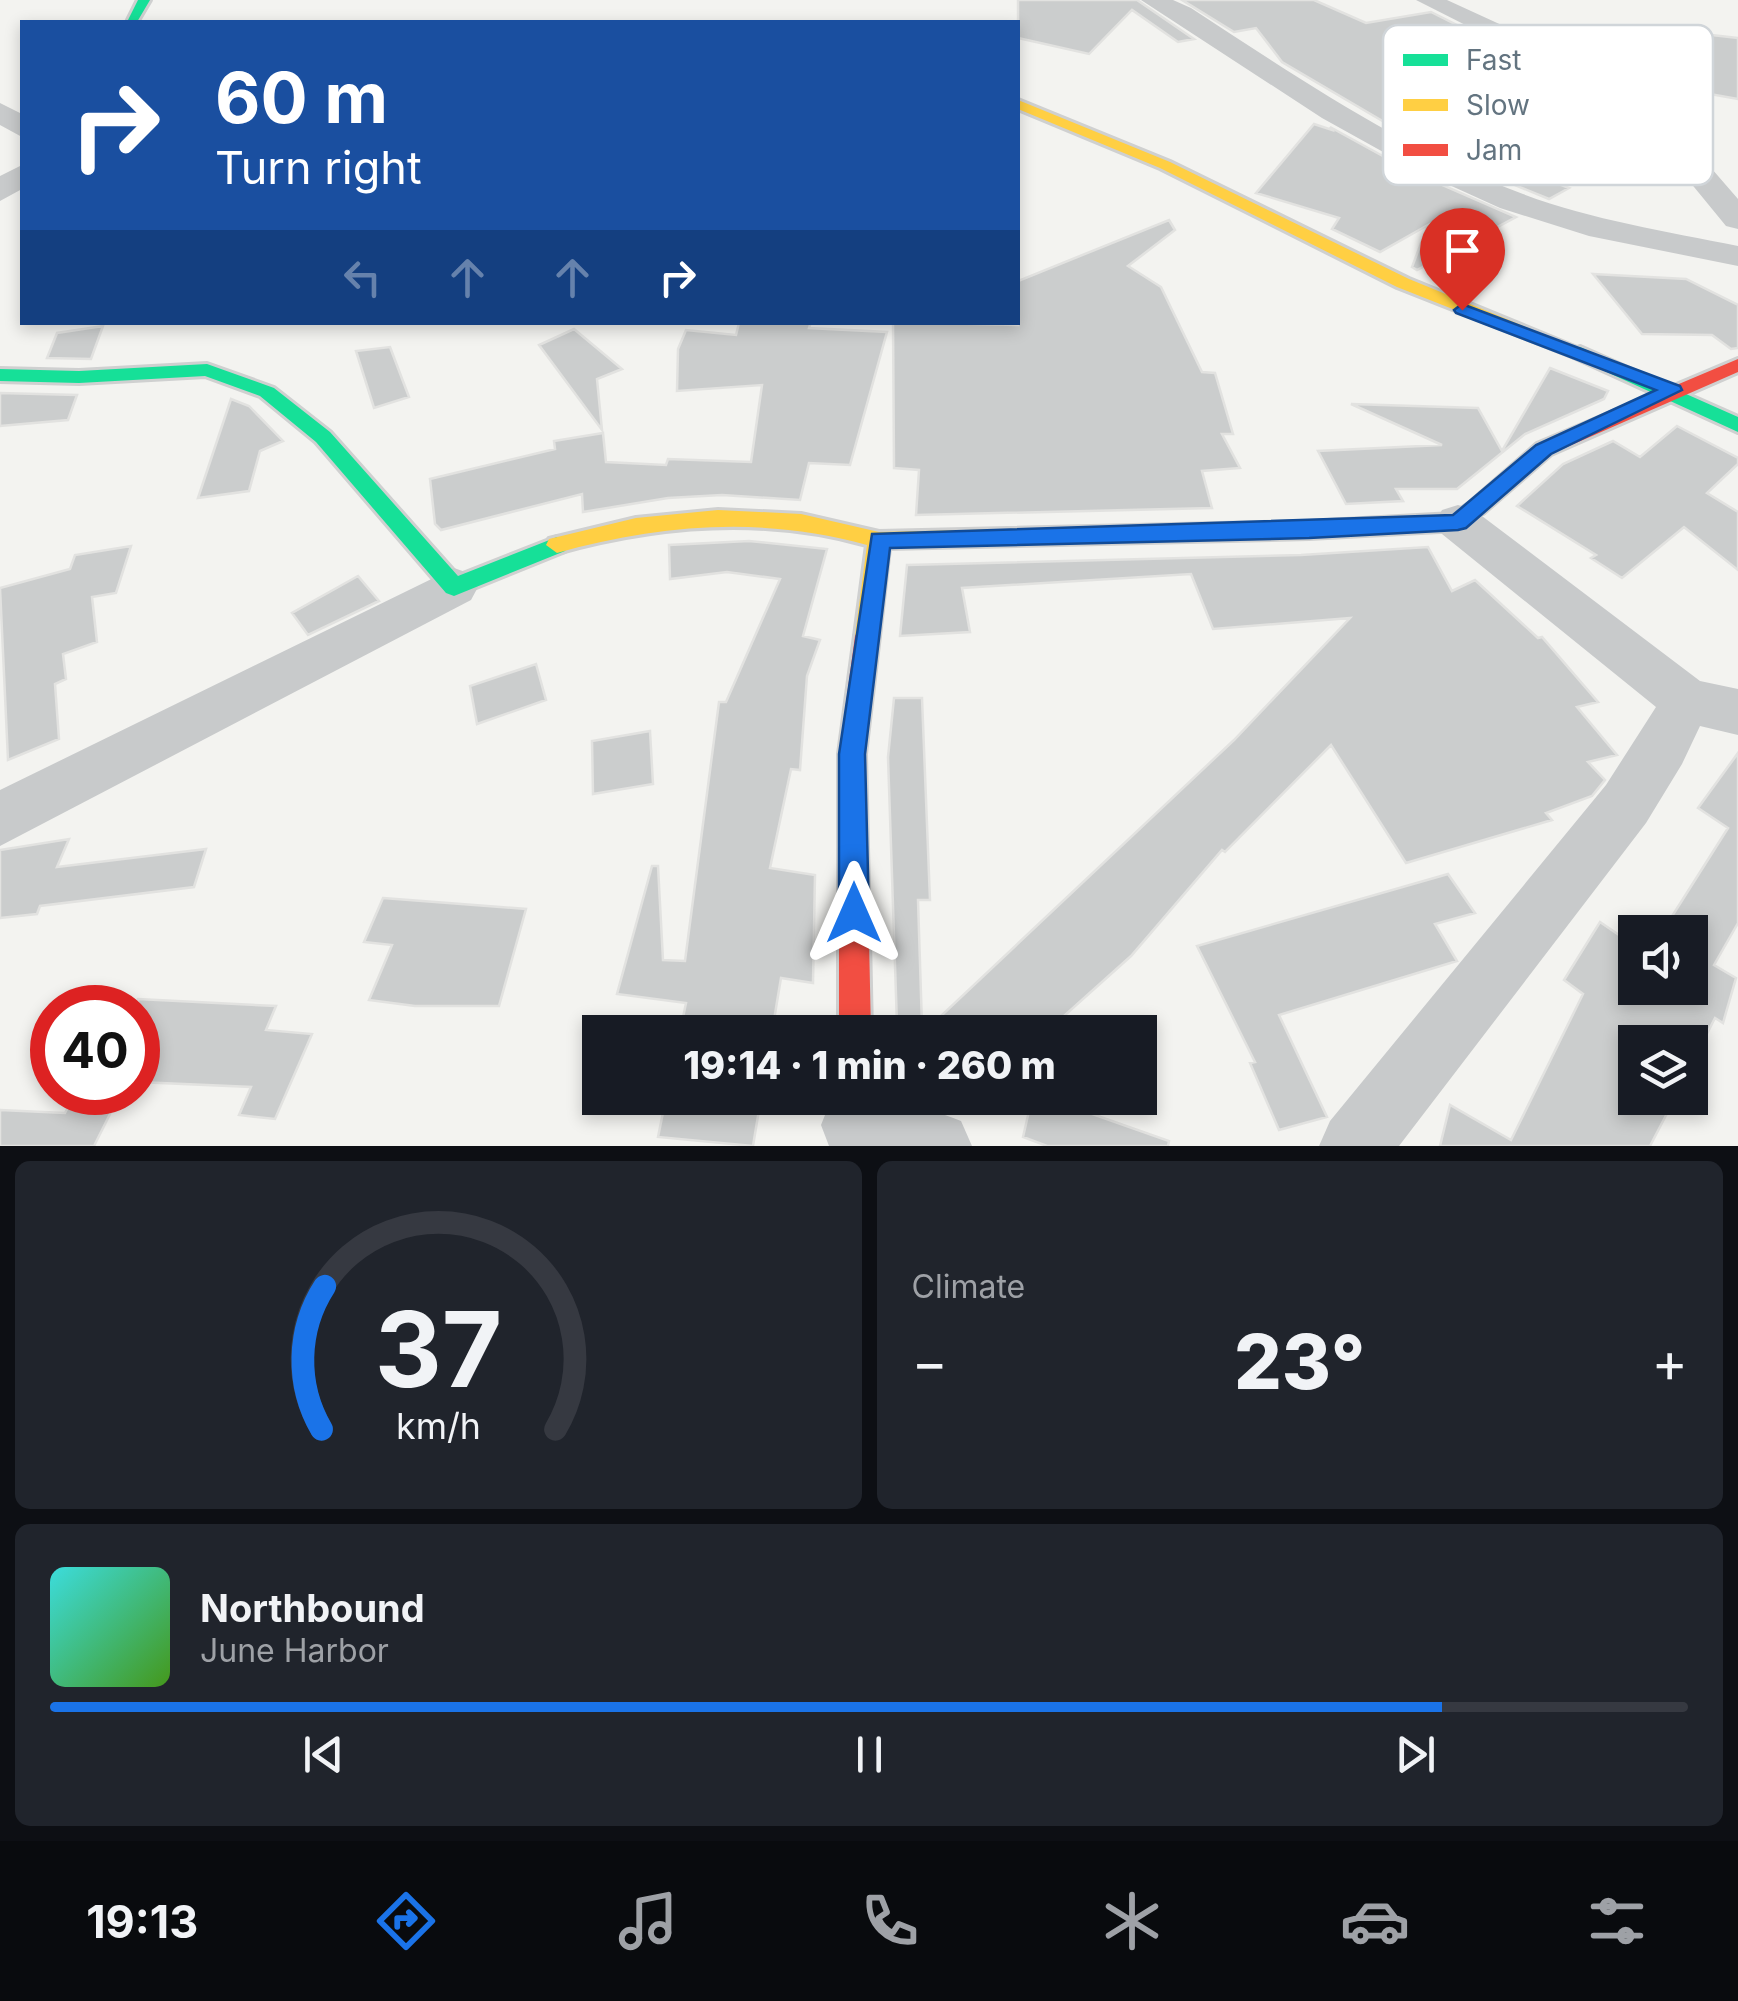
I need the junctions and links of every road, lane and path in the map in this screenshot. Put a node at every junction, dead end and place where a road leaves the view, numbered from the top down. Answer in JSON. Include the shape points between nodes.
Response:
{"nodes":[{"id":1,"x":1153,"y":0,"type":"edge"},
{"id":2,"x":1428,"y":0,"type":"edge"},
{"id":3,"x":1482,"y":25,"type":"edge"},
{"id":4,"x":1020,"y":105,"type":"edge"},
{"id":5,"x":0,"y":111,"type":"edge"},
{"id":6,"x":20,"y":126,"type":"edge"},
{"id":7,"x":1383,"y":140,"type":"edge"},
{"id":8,"x":20,"y":176,"type":"edge"},
{"id":9,"x":1474,"y":185,"type":"edge"},
{"id":10,"x":1709,"y":185,"type":"edge"},
{"id":11,"x":0,"y":192,"type":"edge"},
{"id":12,"x":1738,"y":219,"type":"edge"},
{"id":13,"x":1738,"y":256,"type":"edge"},
{"id":14,"x":1738,"y":365,"type":"edge"},
{"id":15,"x":0,"y":375,"type":"edge"},
{"id":16,"x":1673,"y":390,"type":"junction"},
{"id":17,"x":1738,"y":425,"type":"edge"},
{"id":18,"x":1458,"y":522,"type":"junction"},
{"id":19,"x":880,"y":540,"type":"junction"},
{"id":20,"x":454,"y":586,"type":"junction"},
{"id":21,"x":1712,"y":706,"type":"edge"},
{"id":22,"x":0,"y":819,"type":"edge"},
{"id":23,"x":855,"y":1015,"type":"edge"},
{"id":24,"x":855,"y":1123,"type":"edge"},
{"id":25,"x":936,"y":1146,"type":"edge"},
{"id":26,"x":1355,"y":1146,"type":"edge"}],
"edges":[{"from":1,"to":7,"type":"street"},
{"from":2,"to":3,"type":"street"},
{"from":4,"to":16,"type":"street","via":[[1097,134],[1462,310]]},
{"from":5,"to":6,"type":"street"},
{"from":8,"to":11,"type":"street"},
{"from":9,"to":13,"type":"street","via":[[1589,226]]},
{"from":10,"to":12,"type":"street"},
{"from":14,"to":16,"type":"street"},
{"from":15,"to":20,"type":"street","via":[[207,370],[267,392],[323,438]]},
{"from":16,"to":17,"type":"street"},
{"from":16,"to":18,"type":"street","via":[[1544,450]]},
{"from":18,"to":19,"type":"street"},
{"from":18,"to":21,"type":"street"},
{"from":19,"to":20,"type":"street","via":[[794,520],[700,522],[596,534]]},
{"from":19,"to":23,"type":"street","via":[[852,754]]},
{"from":20,"to":22,"type":"street"},
{"from":21,"to":26,"type":"street","via":[[1663,746],[1626,804]]},
{"from":24,"to":25,"type":"street"}]}
